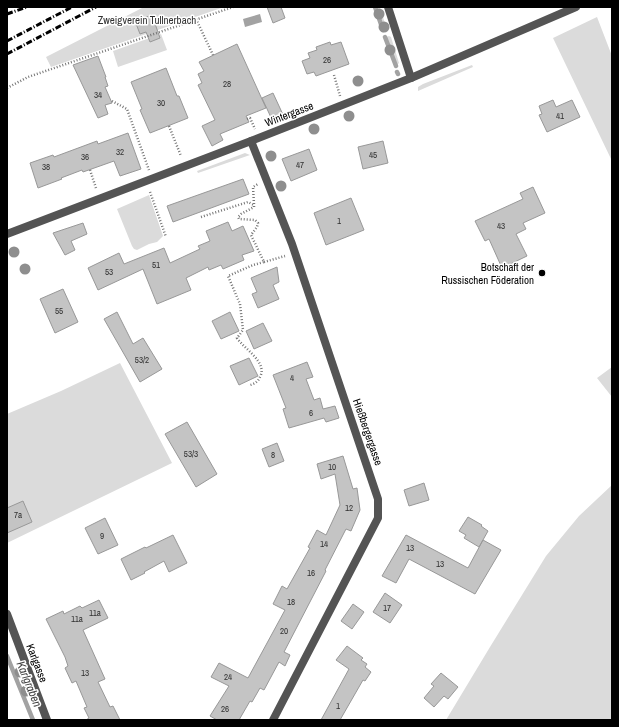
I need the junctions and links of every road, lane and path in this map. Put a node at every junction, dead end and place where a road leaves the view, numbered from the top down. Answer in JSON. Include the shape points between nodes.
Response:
{"nodes":[{"id":1,"x":233,"y":7,"type":"edge"},
{"id":2,"x":388,"y":7,"type":"edge"},
{"id":3,"x":576,"y":7,"type":"edge"},
{"id":4,"x":196,"y":20,"type":"junction"},
{"id":5,"x":213,"y":55,"type":"dead end"},
{"id":6,"x":334,"y":75,"type":"dead end"},
{"id":7,"x":411,"y":78,"type":"junction"},
{"id":8,"x":7,"y":88,"type":"edge"},
{"id":9,"x":341,"y":98,"type":"dead end"},
{"id":10,"x":112,"y":101,"type":"dead end"},
{"id":11,"x":247,"y":119,"type":"dead end"},
{"id":12,"x":169,"y":126,"type":"dead end"},
{"id":13,"x":256,"y":130,"type":"dead end"},
{"id":14,"x":251,"y":141,"type":"junction"},
{"id":15,"x":182,"y":159,"type":"dead end"},
{"id":16,"x":90,"y":170,"type":"dead end"},
{"id":17,"x":149,"y":171,"type":"dead end"},
{"id":18,"x":256,"y":184,"type":"dead end"},
{"id":19,"x":97,"y":190,"type":"dead end"},
{"id":20,"x":150,"y":192,"type":"dead end"},
{"id":21,"x":254,"y":205,"type":"junction"},
{"id":22,"x":200,"y":217,"type":"dead end"},
{"id":23,"x":7,"y":234,"type":"edge"},
{"id":24,"x":166,"y":237,"type":"dead end"},
{"id":25,"x":285,"y":256,"type":"dead end"},
{"id":26,"x":264,"y":262,"type":"junction"},
{"id":27,"x":250,"y":385,"type":"dead end"},
{"id":28,"x":7,"y":614,"type":"edge"},
{"id":29,"x":277,"y":718,"type":"edge"},
{"id":30,"x":47,"y":720,"type":"edge"}],
"edges":[{"from":1,"to":4,"type":"path"},
{"from":2,"to":7,"type":"street"},
{"from":3,"to":7,"type":"street","name":"Wintergasse"},
{"from":4,"to":5,"type":"path"},
{"from":4,"to":8,"type":"path","via":[[28,77]]},
{"from":6,"to":9,"type":"path"},
{"from":7,"to":14,"type":"street","name":"Wintergasse"},
{"from":10,"to":17,"type":"path","via":[[127,109]]},
{"from":11,"to":13,"type":"path","via":[[250,118]]},
{"from":12,"to":15,"type":"path"},
{"from":14,"to":23,"type":"street","name":"Wintergasse"},
{"from":14,"to":29,"type":"street","name":"Hießbergergasse","via":[[292,244],[378,499],[378,518]]},
{"from":16,"to":19,"type":"path"},
{"from":18,"to":21,"type":"path","via":[[253,187]]},
{"from":20,"to":24,"type":"path"},
{"from":21,"to":22,"type":"path","via":[[248,202]]},
{"from":21,"to":26,"type":"path","via":[[238,217],[242,220],[255,220],[258,223],[251,235]]},
{"from":25,"to":26,"type":"path"},
{"from":26,"to":27,"type":"path","via":[[228,276],[240,304],[243,330],[237,338],[254,355],[262,368],[258,380]]},
{"from":28,"to":30,"type":"street","name":"Karlgasse"}]}
